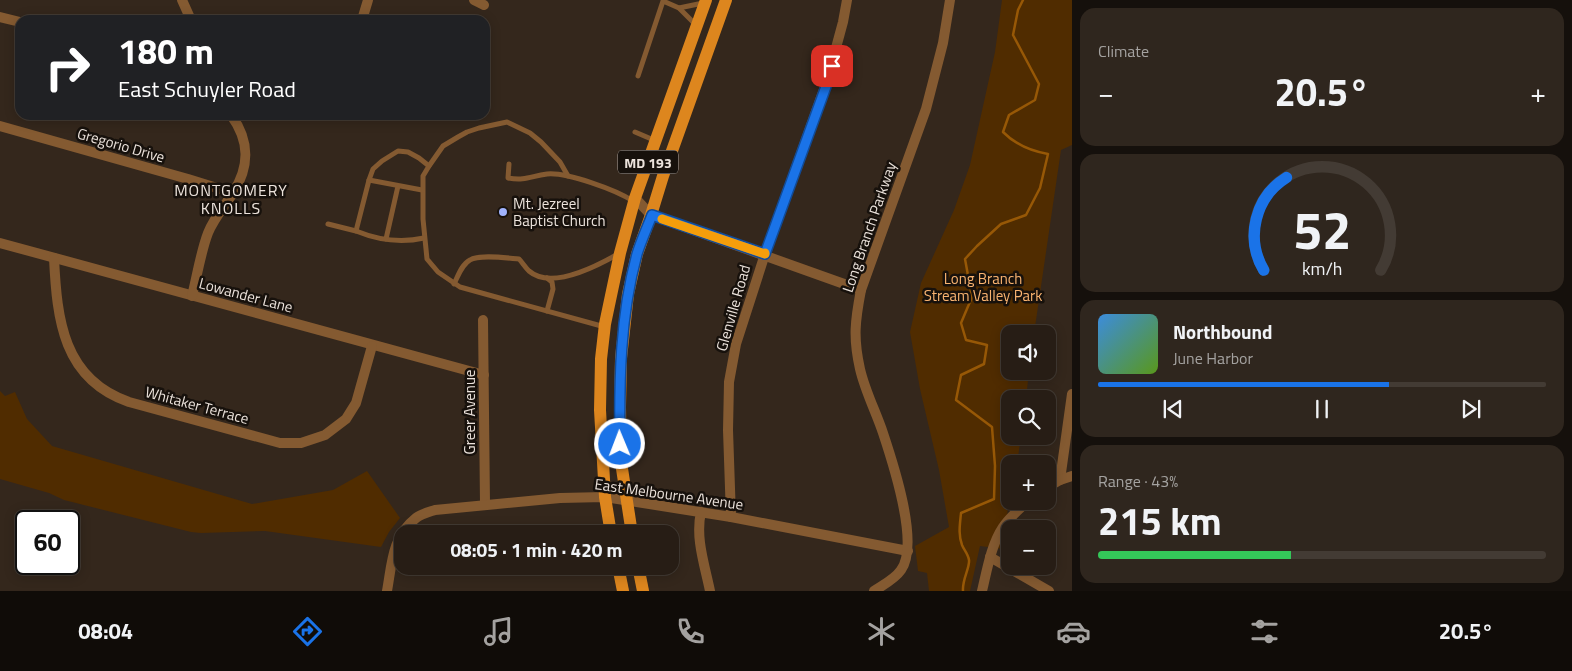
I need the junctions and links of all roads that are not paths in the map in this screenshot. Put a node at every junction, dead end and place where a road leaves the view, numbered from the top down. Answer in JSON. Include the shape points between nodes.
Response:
{"nodes":[{"id":1,"x":182,"y":0,"type":"edge"},
{"id":2,"x":368,"y":0,"type":"edge"},
{"id":3,"x":474,"y":0,"type":"edge"},
{"id":4,"x":726,"y":0,"type":"edge"},
{"id":5,"x":847,"y":0,"type":"edge"},
{"id":6,"x":950,"y":0,"type":"edge"},
{"id":7,"x":705,"y":1,"type":"edge"},
{"id":8,"x":484,"y":5,"type":"dead end"},
{"id":9,"x":679,"y":8,"type":"junction"},
{"id":10,"x":189,"y":15,"type":"edge"},
{"id":11,"x":364,"y":15,"type":"edge"},
{"id":12,"x":0,"y":17,"type":"edge"},
{"id":13,"x":15,"y":21,"type":"edge"},
{"id":14,"x":697,"y":26,"type":"junction"},
{"id":15,"x":638,"y":76,"type":"dead end"},
{"id":16,"x":235,"y":120,"type":"edge"},
{"id":17,"x":0,"y":126,"type":"edge"},
{"id":18,"x":635,"y":132,"type":"dead end"},
{"id":19,"x":656,"y":141,"type":"junction"},
{"id":20,"x":509,"y":164,"type":"dead end"},
{"id":21,"x":429,"y":166,"type":"junction"},
{"id":22,"x":568,"y":176,"type":"junction"},
{"id":23,"x":369,"y":180,"type":"junction"},
{"id":24,"x":398,"y":186,"type":"junction"},
{"id":25,"x":422,"y":190,"type":"junction"},
{"id":26,"x":232,"y":193,"type":"junction"},
{"id":27,"x":635,"y":200,"type":"junction"},
{"id":28,"x":652,"y":215,"type":"junction"},
{"id":29,"x":328,"y":224,"type":"dead end"},
{"id":30,"x":356,"y":231,"type":"junction"},
{"id":31,"x":424,"y":238,"type":"junction"},
{"id":32,"x":386,"y":239,"type":"junction"},
{"id":33,"x":0,"y":243,"type":"edge"},
{"id":34,"x":620,"y":253,"type":"junction"},
{"id":35,"x":765,"y":254,"type":"junction"},
{"id":36,"x":54,"y":258,"type":"junction"},
{"id":37,"x":547,"y":278,"type":"junction"},
{"id":38,"x":454,"y":284,"type":"junction"},
{"id":39,"x":861,"y":290,"type":"junction"},
{"id":40,"x":192,"y":296,"type":"junction"},
{"id":41,"x":546,"y":311,"type":"junction"},
{"id":42,"x":483,"y":320,"type":"dead end"},
{"id":43,"x":605,"y":327,"type":"junction"},
{"id":44,"x":372,"y":346,"type":"junction"},
{"id":45,"x":484,"y":375,"type":"junction"},
{"id":46,"x":1072,"y":394,"type":"edge"},
{"id":47,"x":1072,"y":476,"type":"edge"},
{"id":48,"x":1060,"y":480,"type":"junction"},
{"id":49,"x":1056,"y":482,"type":"edge"},
{"id":50,"x":604,"y":497,"type":"junction"},
{"id":51,"x":626,"y":500,"type":"junction"},
{"id":52,"x":485,"y":504,"type":"junction"},
{"id":53,"x":1018,"y":510,"type":"edge"},
{"id":54,"x":701,"y":512,"type":"junction"},
{"id":55,"x":731,"y":518,"type":"junction"},
{"id":56,"x":609,"y":525,"type":"edge"},
{"id":57,"x":630,"y":525,"type":"edge"},
{"id":58,"x":908,"y":551,"type":"junction"},
{"id":59,"x":990,"y":557,"type":"junction"},
{"id":60,"x":620,"y":575,"type":"edge"},
{"id":61,"x":640,"y":575,"type":"edge"},
{"id":62,"x":387,"y":591,"type":"edge"},
{"id":63,"x":623,"y":591,"type":"edge"},
{"id":64,"x":643,"y":591,"type":"edge"},
{"id":65,"x":710,"y":591,"type":"edge"},
{"id":66,"x":874,"y":591,"type":"edge"},
{"id":67,"x":982,"y":591,"type":"edge"},
{"id":68,"x":1049,"y":591,"type":"edge"}],
"edges":[{"from":1,"to":10,"type":"street"},
{"from":2,"to":11,"type":"street"},
{"from":3,"to":8,"type":"street"},
{"from":4,"to":28,"type":"main road","number":"MD 193"},
{"from":5,"to":35,"type":"street","name":"Glenville Road","via":[[828,81]]},
{"from":6,"to":39,"type":"street","name":"Long Branch Parkway","via":[[926,109]]},
{"from":7,"to":9,"type":"lane"},
{"from":7,"to":14,"type":"main road","number":"MD 193"},
{"from":9,"to":14,"type":"lane"},
{"from":9,"to":15,"type":"lane","via":[[663,1]]},
{"from":12,"to":13,"type":"street"},
{"from":14,"to":19,"type":"main road","number":"MD 193"},
{"from":16,"to":26,"type":"street","via":[[245,145],[244,171]]},
{"from":17,"to":26,"type":"street","name":"Gregorio Drive"},
{"from":18,"to":19,"type":"lane"},
{"from":19,"to":27,"type":"main road","number":"MD 193"},
{"from":20,"to":22,"type":"lane","via":[[508,178],[525,180],[548,174]]},
{"from":21,"to":22,"type":"lane","via":[[443,146],[467,132],[507,122],[542,142]]},
{"from":21,"to":23,"type":"lane","via":[[408,152],[398,151],[373,169]]},
{"from":21,"to":25,"type":"lane","via":[[423,176]]},
{"from":22,"to":27,"type":"lane"},
{"from":23,"to":24,"type":"lane"},
{"from":23,"to":30,"type":"lane"},
{"from":24,"to":25,"type":"lane"},
{"from":24,"to":32,"type":"lane"},
{"from":25,"to":31,"type":"lane"},
{"from":26,"to":40,"type":"street","via":[[208,234]]},
{"from":27,"to":28,"type":"street"},
{"from":27,"to":34,"type":"main road","number":"MD 193"},
{"from":28,"to":35,"type":"street"},
{"from":28,"to":51,"type":"main road","number":"MD 193","via":[[637,254],[628,294],[621,358],[621,462]]},
{"from":29,"to":30,"type":"lane"},
{"from":30,"to":32,"type":"lane"},
{"from":31,"to":32,"type":"lane","via":[[407,242]]},
{"from":31,"to":38,"type":"lane","via":[[427,259]]},
{"from":33,"to":36,"type":"street","name":"Lowander Lane"},
{"from":34,"to":37,"type":"lane","via":[[588,269],[559,278]]},
{"from":34,"to":43,"type":"main road","number":"MD 193"},
{"from":35,"to":39,"type":"street"},
{"from":35,"to":55,"type":"street","name":"Glenville Road","via":[[736,344],[729,382]]},
{"from":36,"to":40,"type":"street","name":"Lowander Lane"},
{"from":36,"to":44,"type":"street","name":"Whitaker Terrace","via":[[63,333],[73,358],[94,382],[129,402],[280,443],[301,444],[325,435],[346,419],[356,403]]},
{"from":37,"to":38,"type":"lane","via":[[530,272],[519,259],[479,257],[470,259]]},
{"from":37,"to":41,"type":"lane","via":[[553,289]]},
{"from":38,"to":41,"type":"lane"},
{"from":39,"to":58,"type":"street","name":"Long Branch Parkway","via":[[854,328],[856,352],[897,479]]},
{"from":40,"to":44,"type":"street","name":"Lowander Lane"},
{"from":41,"to":43,"type":"lane"},
{"from":42,"to":45,"type":"street","name":"Greer Avenue"},
{"from":43,"to":50,"type":"main road","number":"MD 193","via":[[600,410]]},
{"from":44,"to":45,"type":"street","name":"Lowander Lane"},
{"from":45,"to":52,"type":"street","name":"Greer Avenue"},
{"from":46,"to":48,"type":"street"},
{"from":47,"to":48,"type":"street"},
{"from":48,"to":49,"type":"street"},
{"from":50,"to":51,"type":"street","name":"East Melbourne Avenue"},
{"from":50,"to":52,"type":"street","name":"East Melbourne Avenue"},
{"from":50,"to":56,"type":"main road","number":"MD 193"},
{"from":51,"to":54,"type":"street","name":"East Melbourne Avenue"},
{"from":51,"to":57,"type":"main road","number":"MD 193"},
{"from":52,"to":62,"type":"street","name":"East Melbourne Avenue","via":[[434,510],[418,517],[394,548]]},
{"from":53,"to":59,"type":"street","via":[[1002,528]]},
{"from":54,"to":55,"type":"street","name":"East Melbourne Avenue"},
{"from":54,"to":65,"type":"street","via":[[699,533]]},
{"from":55,"to":58,"type":"street","name":"East Melbourne Avenue"},
{"from":58,"to":66,"type":"street","via":[[902,569]]},
{"from":59,"to":67,"type":"street"},
{"from":59,"to":68,"type":"street"},
{"from":60,"to":63,"type":"main road"},
{"from":61,"to":64,"type":"main road"}]}
